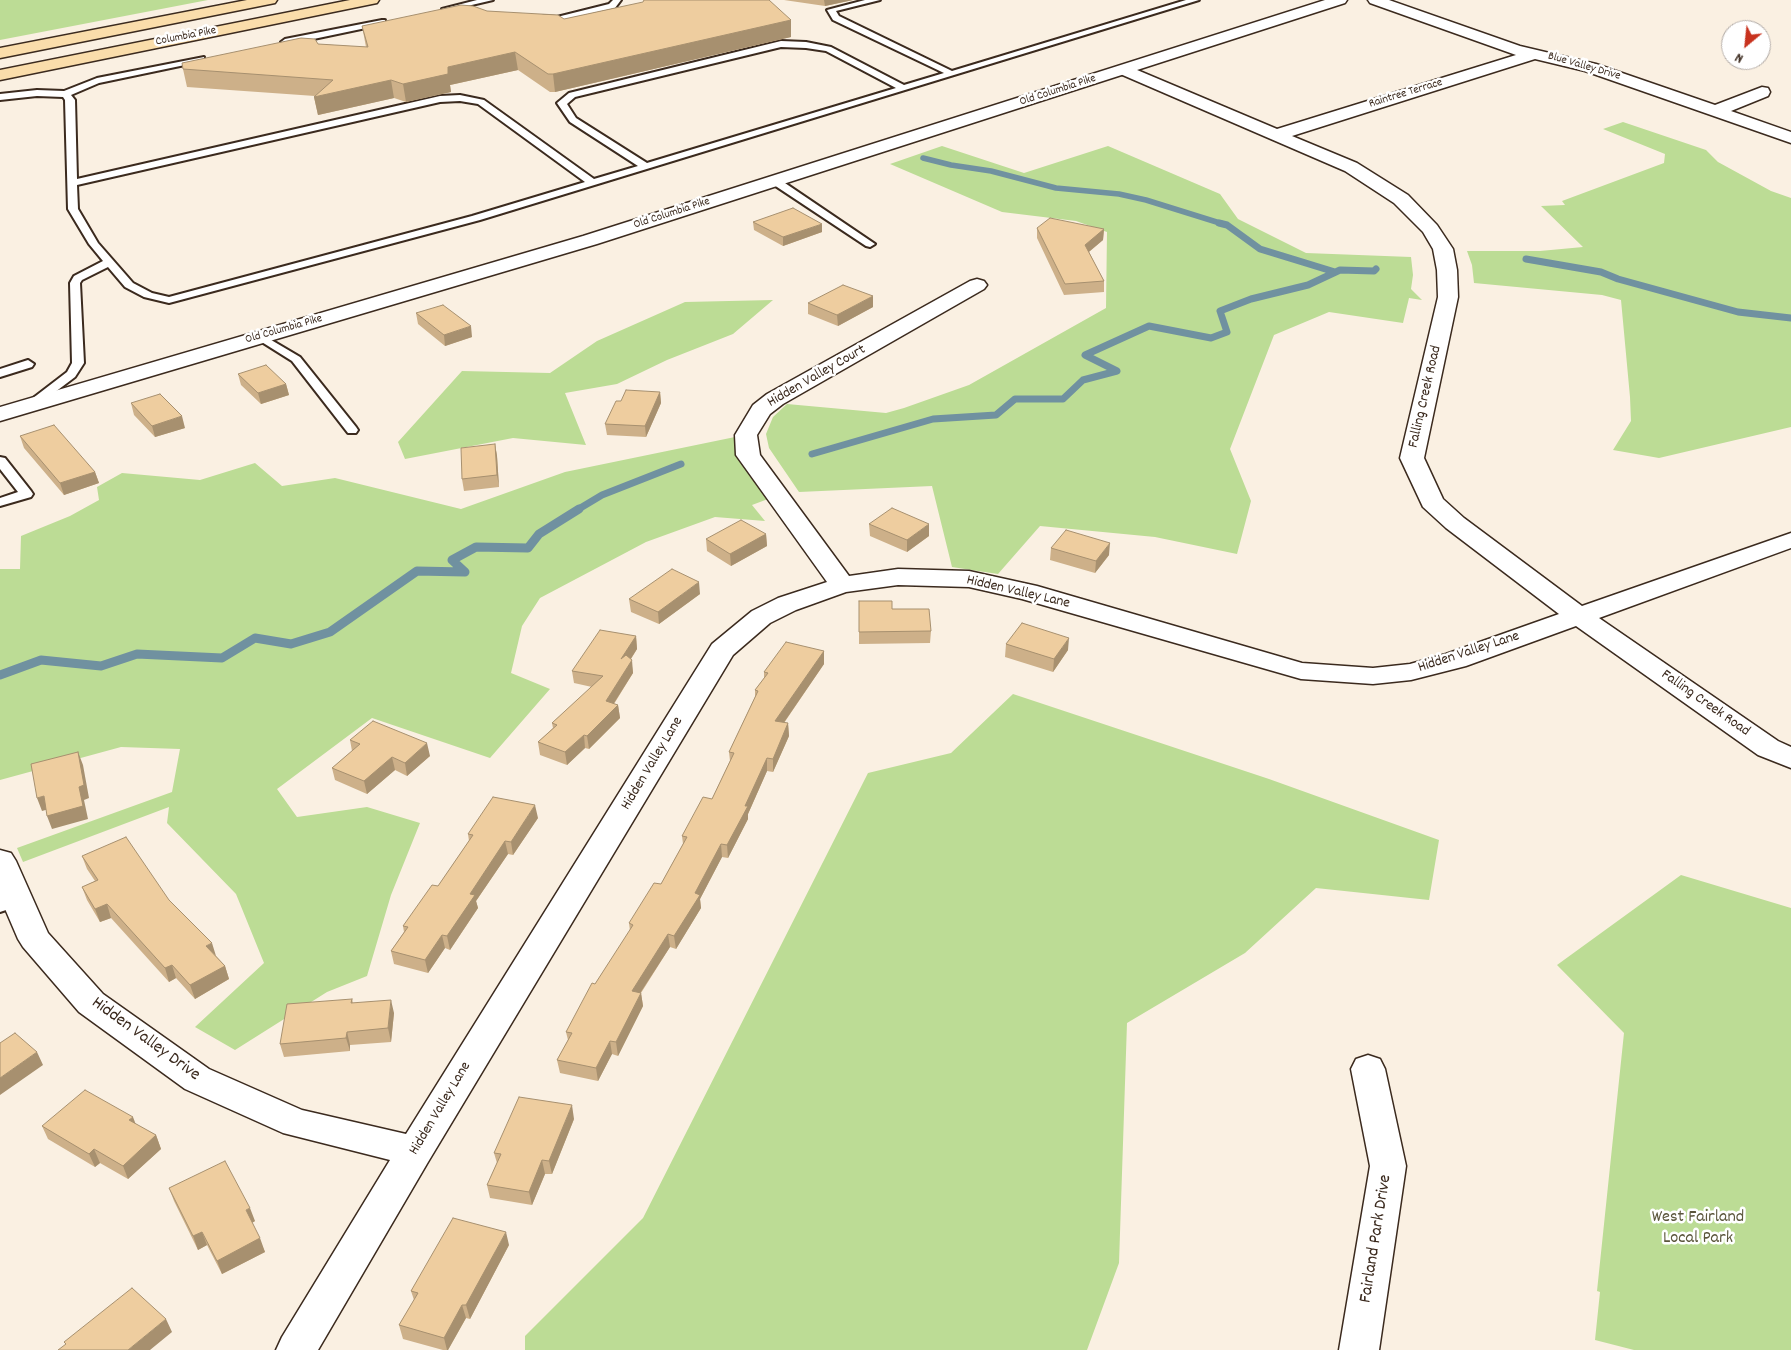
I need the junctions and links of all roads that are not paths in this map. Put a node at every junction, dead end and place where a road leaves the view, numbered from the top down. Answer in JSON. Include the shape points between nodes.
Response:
{"nodes":[{"id":1,"x":270,"y":0,"type":"edge"},
{"id":2,"x":372,"y":0,"type":"edge"},
{"id":3,"x":489,"y":0,"type":"edge"},
{"id":4,"x":617,"y":0,"type":"edge"},
{"id":5,"x":876,"y":0,"type":"edge"},
{"id":6,"x":1195,"y":0,"type":"edge"},
{"id":7,"x":1340,"y":0,"type":"edge"},
{"id":8,"x":1375,"y":0,"type":"edge"},
{"id":9,"x":479,"y":13,"type":"edge"},
{"id":10,"x":538,"y":17,"type":"edge"},
{"id":11,"x":391,"y":20,"type":"edge"},
{"id":12,"x":274,"y":44,"type":"edge"},
{"id":13,"x":0,"y":53,"type":"edge"},
{"id":14,"x":1537,"y":54,"type":"junction"},
{"id":15,"x":207,"y":58,"type":"edge"},
{"id":16,"x":1124,"y":70,"type":"junction"},
{"id":17,"x":950,"y":73,"type":"junction"},
{"id":18,"x":0,"y":74,"type":"edge"},
{"id":19,"x":903,"y":88,"type":"junction"},
{"id":20,"x":1762,"y":92,"type":"dead end"},
{"id":21,"x":66,"y":94,"type":"junction"},
{"id":22,"x":0,"y":97,"type":"edge"},
{"id":23,"x":1716,"y":111,"type":"junction"},
{"id":24,"x":1276,"y":135,"type":"junction"},
{"id":25,"x":1791,"y":138,"type":"edge"},
{"id":26,"x":646,"y":167,"type":"junction"},
{"id":27,"x":775,"y":181,"type":"junction"},
{"id":28,"x":72,"y":183,"type":"junction"},
{"id":29,"x":593,"y":183,"type":"junction"},
{"id":30,"x":870,"y":244,"type":"dead end"},
{"id":31,"x":110,"y":262,"type":"junction"},
{"id":32,"x":977,"y":285,"type":"dead end"},
{"id":33,"x":261,"y":337,"type":"junction"},
{"id":34,"x":28,"y":364,"type":"dead end"},
{"id":35,"x":0,"y":373,"type":"edge"},
{"id":36,"x":29,"y":406,"type":"junction"},
{"id":37,"x":0,"y":414,"type":"edge"},
{"id":38,"x":352,"y":430,"type":"dead end"},
{"id":39,"x":0,"y":461,"type":"edge"},
{"id":40,"x":0,"y":502,"type":"edge"},
{"id":41,"x":1791,"y":540,"type":"edge"},
{"id":42,"x":842,"y":585,"type":"junction"},
{"id":43,"x":1577,"y":615,"type":"junction"},
{"id":44,"x":1791,"y":759,"type":"edge"},
{"id":45,"x":0,"y":860,"type":"edge"},
{"id":46,"x":7,"y":901,"type":"edge"},
{"id":47,"x":1368,"y":1070,"type":"dead end"},
{"id":48,"x":415,"y":1152,"type":"junction"},
{"id":49,"x":296,"y":1350,"type":"edge"},
{"id":50,"x":1359,"y":1350,"type":"edge"}],
"edges":[{"from":1,"to":13,"type":"highway","name":"Columbia Pike"},
{"from":2,"to":18,"type":"highway","name":"Columbia Pike"},
{"from":3,"to":9,"type":"lane","via":[[440,10]]},
{"from":4,"to":10,"type":"lane","via":[[612,6],[557,19]]},
{"from":5,"to":17,"type":"lane","via":[[831,10],[836,18]]},
{"from":6,"to":17,"type":"lane"},
{"from":7,"to":16,"type":"street","name":"Old Columbia Pike"},
{"from":8,"to":14,"type":"street","name":"Blue Valley Drive","via":[[1515,50]]},
{"from":11,"to":12,"type":"lane"},
{"from":14,"to":23,"type":"street","name":"Blue Valley Drive","via":[[1590,67]]},
{"from":14,"to":24,"type":"street","name":"Raintree Terrace"},
{"from":15,"to":21,"type":"lane","via":[[97,81]]},
{"from":16,"to":24,"type":"street","name":"Falling Creek Road"},
{"from":16,"to":27,"type":"street","name":"Old Columbia Pike"},
{"from":17,"to":19,"type":"lane"},
{"from":19,"to":26,"type":"lane"},
{"from":19,"to":26,"type":"lane","via":[[828,49],[781,44],[572,95],[562,103],[573,120]]},
{"from":20,"to":23,"type":"street"},
{"from":21,"to":22,"type":"lane"},
{"from":21,"to":28,"type":"lane","via":[[70,100]]},
{"from":23,"to":25,"type":"street","name":"Blue Valley Drive"},
{"from":24,"to":43,"type":"street","name":"Falling Creek Road","via":[[1351,167],[1401,199],[1430,229],[1443,249],[1448,297],[1412,458],[1432,502]]},
{"from":26,"to":29,"type":"lane"},
{"from":27,"to":30,"type":"lane"},
{"from":27,"to":33,"type":"street","name":"Old Columbia Pike","via":[[590,240]]},
{"from":28,"to":29,"type":"lane","via":[[440,99],[460,98],[481,102]]},
{"from":28,"to":31,"type":"lane","via":[[73,209],[94,244]]},
{"from":29,"to":31,"type":"lane","via":[[169,300],[148,295],[129,285]]},
{"from":31,"to":36,"type":"lane","via":[[75,282],[78,363],[71,374]]},
{"from":32,"to":42,"type":"street","name":"Hidden Valley Court","via":[[775,399],[761,410],[746,435],[748,455]]},
{"from":33,"to":36,"type":"street","name":"Old Columbia Pike"},
{"from":33,"to":38,"type":"lane","via":[[296,359]]},
{"from":34,"to":35,"type":"lane"},
{"from":36,"to":37,"type":"street","name":"Old Columbia Pike"},
{"from":39,"to":40,"type":"lane","via":[[26,494]]},
{"from":41,"to":43,"type":"street","name":"Hidden Valley Lane"},
{"from":42,"to":43,"type":"street","name":"Hidden Valley Lane","via":[[898,577],[969,579],[1028,592],[1301,671],[1373,676],[1411,672],[1456,660]]},
{"from":42,"to":48,"type":"street","name":"Hidden Valley Lane","via":[[787,604],[761,618],[722,650]]},
{"from":43,"to":44,"type":"street","name":"Falling Creek Road","via":[[1768,748]]},
{"from":45,"to":46,"type":"street","name":"Hidden Valley Drive"},
{"from":46,"to":48,"type":"street","name":"Hidden Valley Drive","via":[[34,939],[91,1003],[197,1080],[296,1123]]},
{"from":47,"to":50,"type":"street","name":"Fairland Park Drive","via":[[1388,1166]]},
{"from":48,"to":49,"type":"street","name":"Hidden Valley Lane"}]}
